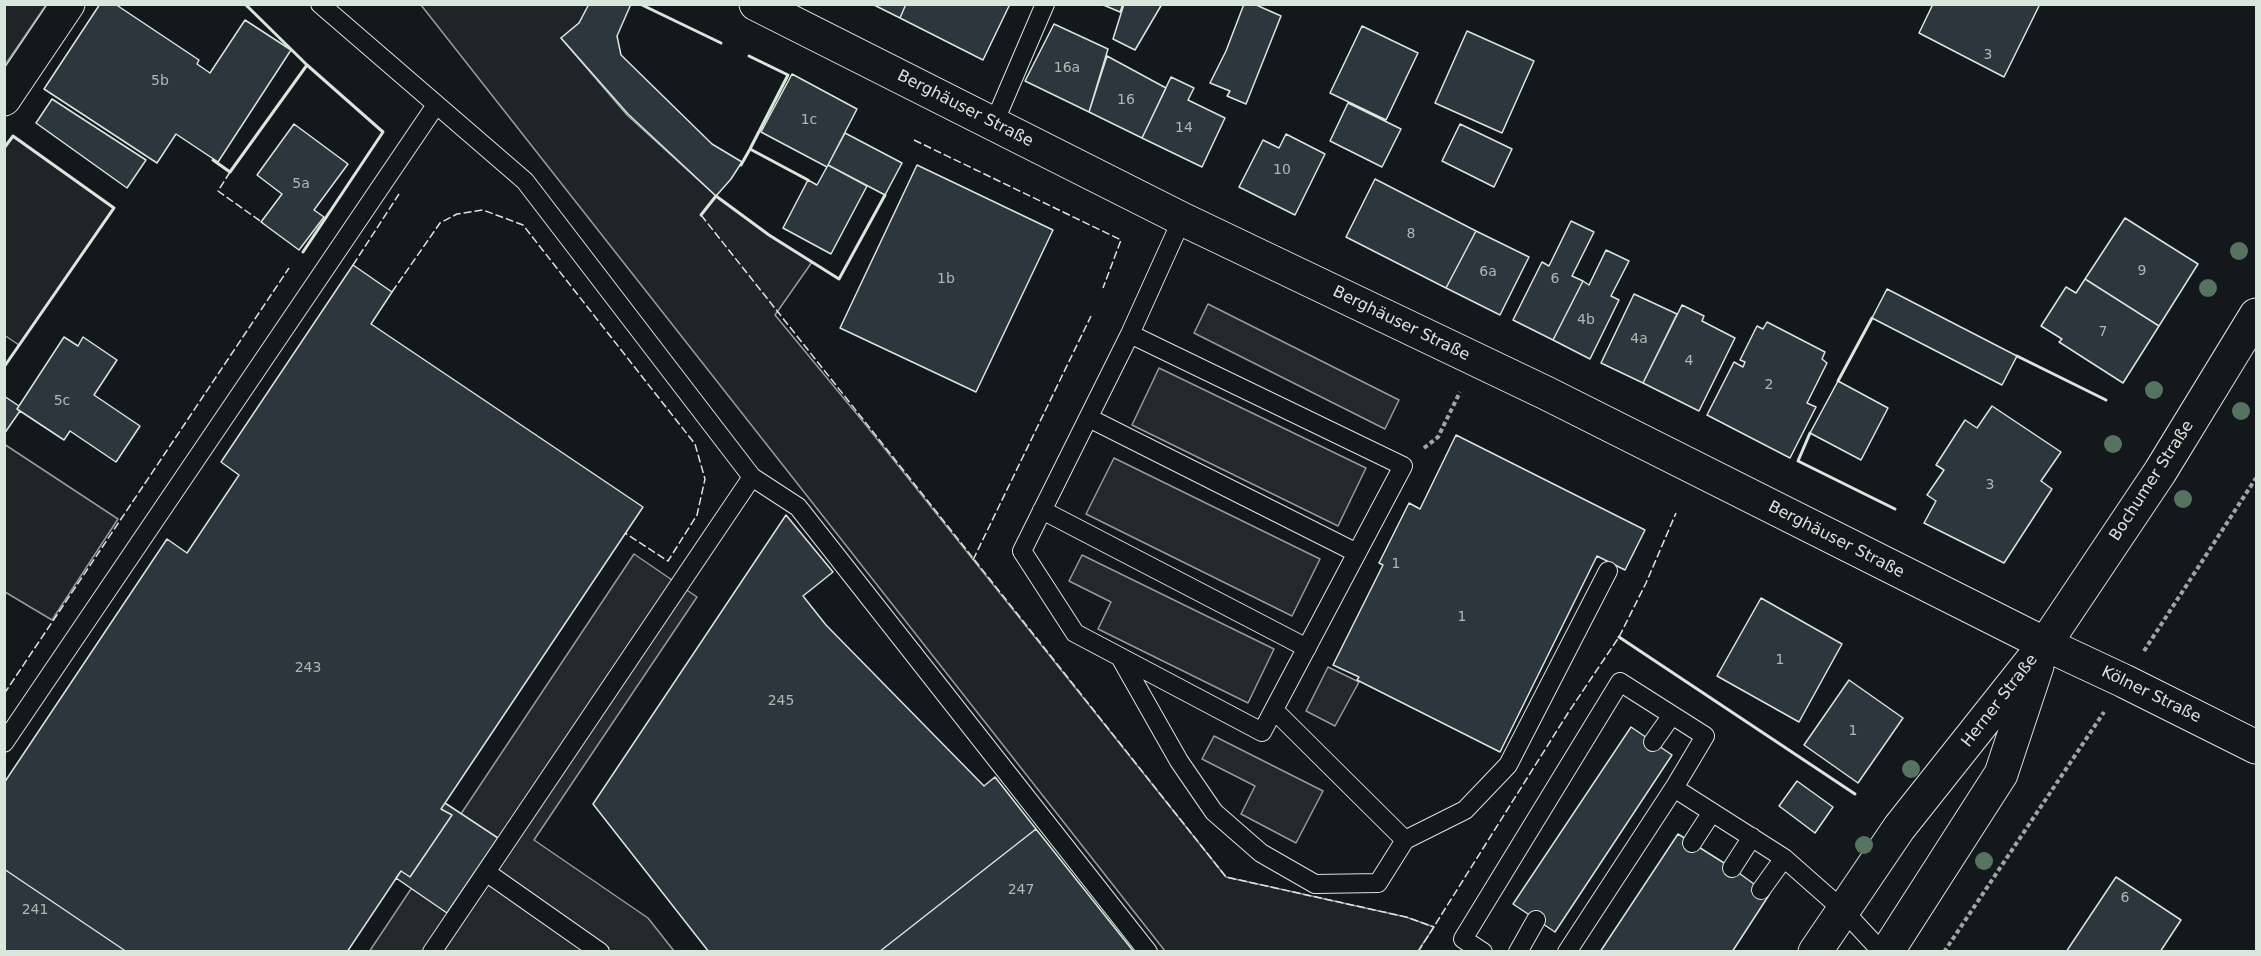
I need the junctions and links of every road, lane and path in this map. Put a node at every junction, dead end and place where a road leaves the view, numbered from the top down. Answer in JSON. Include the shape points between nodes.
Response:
{"nodes":[{"id":1,"x":68,"y":4,"type":"edge"},
{"id":2,"x":320,"y":4,"type":"edge"},
{"id":3,"x":756,"y":4,"type":"edge"},
{"id":4,"x":1045,"y":4,"type":"edge"},
{"id":5,"x":4,"y":99,"type":"edge"},
{"id":6,"x":436,"y":105,"type":"junction"},
{"id":7,"x":994,"y":123,"type":"junction"},
{"id":8,"x":1182,"y":219,"type":"junction"},
{"id":9,"x":2256,"y":315,"type":"edge"},
{"id":10,"x":1130,"y":334,"type":"junction"},
{"id":11,"x":1475,"y":360,"type":"junction"},
{"id":12,"x":1089,"y":418,"type":"junction"},
{"id":13,"x":1403,"y":466,"type":"junction"},
{"id":14,"x":752,"y":477,"type":"junction"},
{"id":15,"x":1042,"y":510,"type":"junction"},
{"id":16,"x":1357,"y":553,"type":"junction"},
{"id":17,"x":1608,"y":571,"type":"dead end"},
{"id":18,"x":2045,"y":644,"type":"junction"},
{"id":19,"x":1307,"y":648,"type":"junction"},
{"id":20,"x":1120,"y":657,"type":"junction"},
{"id":21,"x":1274,"y":710,"type":"junction"},
{"id":22,"x":1672,"y":715,"type":"junction"},
{"id":23,"x":1653,"y":742,"type":"dead end"},
{"id":24,"x":4,"y":743,"type":"edge"},
{"id":25,"x":2256,"y":747,"type":"edge"},
{"id":26,"x":1674,"y":788,"type":"junction"},
{"id":27,"x":1712,"y":812,"type":"junction"},
{"id":28,"x":1752,"y":837,"type":"junction"},
{"id":29,"x":1405,"y":840,"type":"junction"},
{"id":30,"x":1692,"y":843,"type":"dead end"},
{"id":31,"x":1784,"y":858,"type":"junction"},
{"id":32,"x":1732,"y":868,"type":"dead end"},
{"id":33,"x":486,"y":872,"type":"junction"},
{"id":34,"x":1761,"y":890,"type":"dead end"},
{"id":35,"x":1843,"y":910,"type":"junction"},
{"id":36,"x":1536,"y":920,"type":"dead end"},
{"id":37,"x":432,"y":951,"type":"edge"},
{"id":38,"x":600,"y":951,"type":"edge"},
{"id":39,"x":1148,"y":951,"type":"edge"},
{"id":40,"x":1483,"y":951,"type":"edge"},
{"id":41,"x":1518,"y":951,"type":"edge"},
{"id":42,"x":1567,"y":951,"type":"edge"},
{"id":43,"x":1815,"y":951,"type":"edge"},
{"id":44,"x":1882,"y":951,"type":"edge"},
{"id":45,"x":1887,"y":951,"type":"edge"}],
"edges":[{"from":1,"to":5,"type":"street"},
{"from":2,"to":6,"type":"lane"},
{"from":3,"to":7,"type":"street","name":"Berghäuser Straße"},
{"from":4,"to":7,"type":"lane"},
{"from":6,"to":14,"type":"lane","via":[[525,181]]},
{"from":6,"to":24,"type":"lane"},
{"from":7,"to":8,"type":"street","name":"Berghäuser Straße"},
{"from":8,"to":10,"type":"lane"},
{"from":8,"to":11,"type":"street","name":"Berghäuser Straße"},
{"from":9,"to":18,"type":"street","name":"Bochumer Straße","via":[[2160,472]]},
{"from":10,"to":12,"type":"lane"},
{"from":10,"to":13,"type":"lane"},
{"from":11,"to":13,"type":"path","via":[[1438,437]]},
{"from":11,"to":18,"type":"street","name":"Berghäuser Straße"},
{"from":12,"to":15,"type":"lane"},
{"from":12,"to":16,"type":"lane"},
{"from":13,"to":16,"type":"lane"},
{"from":14,"to":33,"type":"lane"},
{"from":14,"to":39,"type":"lane","via":[[798,507]]},
{"from":15,"to":19,"type":"lane"},
{"from":15,"to":20,"type":"lane","via":[[1022,551],[1075,633]]},
{"from":16,"to":19,"type":"lane"},
{"from":17,"to":29,"type":"lane","via":[[1508,765],[1465,810]]},
{"from":18,"to":25,"type":"street","name":"Kölner Straße"},
{"from":18,"to":35,"type":"street","name":"Herner Straße","via":[[1899,828]]},
{"from":18,"to":45,"type":"street","name":"Herner Straße","via":[[2001,774]]},
{"from":19,"to":21,"type":"lane"},
{"from":20,"to":21,"type":"lane","via":[[1262,732]]},
{"from":20,"to":29,"type":"lane","via":[[1179,761],[1214,812],[1261,852],[1315,884],[1378,883]]},
{"from":21,"to":29,"type":"lane"},
{"from":22,"to":23,"type":"lane"},
{"from":22,"to":26,"type":"lane","via":[[1705,736]]},
{"from":22,"to":40,"type":"lane","via":[[1620,682],[1463,939]]},
{"from":26,"to":27,"type":"lane"},
{"from":26,"to":42,"type":"lane"},
{"from":27,"to":28,"type":"lane"},
{"from":27,"to":30,"type":"lane"},
{"from":28,"to":31,"type":"lane"},
{"from":28,"to":32,"type":"lane"},
{"from":31,"to":34,"type":"lane"},
{"from":31,"to":35,"type":"lane"},
{"from":33,"to":37,"type":"lane"},
{"from":33,"to":38,"type":"lane"},
{"from":35,"to":43,"type":"street","name":"Herner Straße"},
{"from":35,"to":44,"type":"lane"},
{"from":36,"to":41,"type":"lane"}]}
